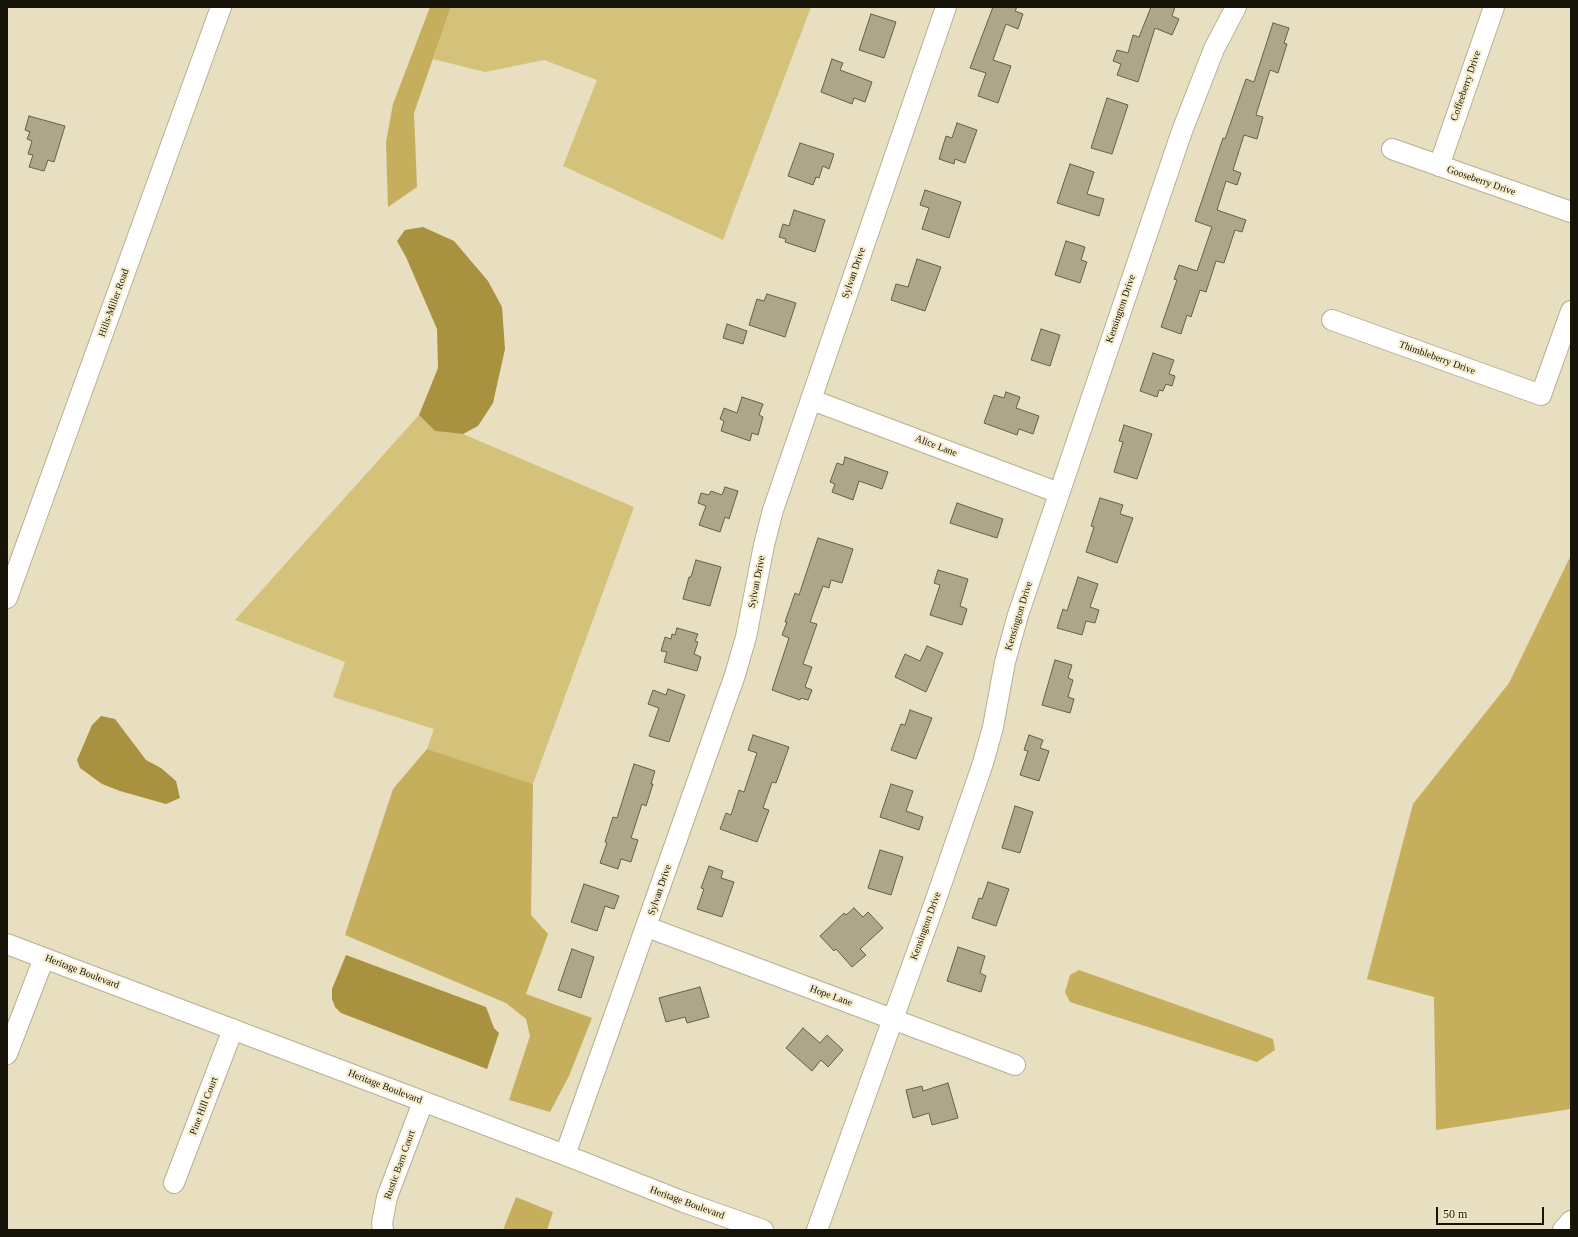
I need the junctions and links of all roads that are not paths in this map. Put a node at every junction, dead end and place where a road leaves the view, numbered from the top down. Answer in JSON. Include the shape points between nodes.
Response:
{"nodes":[{"id":1,"x":221,"y":7,"type":"edge"},
{"id":2,"x":946,"y":7,"type":"edge"},
{"id":3,"x":1236,"y":7,"type":"edge"},
{"id":4,"x":1494,"y":7,"type":"edge"},
{"id":5,"x":1392,"y":149,"type":"dead end"},
{"id":6,"x":1439,"y":166,"type":"junction"},
{"id":7,"x":1571,"y":212,"type":"edge"},
{"id":8,"x":1571,"y":311,"type":"edge"},
{"id":9,"x":1332,"y":320,"type":"dead end"},
{"id":10,"x":812,"y":400,"type":"junction"},
{"id":11,"x":1059,"y":493,"type":"junction"},
{"id":12,"x":7,"y":598,"type":"edge"},
{"id":13,"x":646,"y":927,"type":"junction"},
{"id":14,"x":7,"y":944,"type":"edge"},
{"id":15,"x":44,"y":958,"type":"junction"},
{"id":16,"x":893,"y":1019,"type":"junction"},
{"id":17,"x":233,"y":1029,"type":"junction"},
{"id":18,"x":7,"y":1054,"type":"edge"},
{"id":19,"x":1015,"y":1065,"type":"dead end"},
{"id":20,"x":423,"y":1102,"type":"junction"},
{"id":21,"x":565,"y":1155,"type":"junction"},
{"id":22,"x":174,"y":1183,"type":"dead end"},
{"id":23,"x":1571,"y":1222,"type":"edge"},
{"id":24,"x":383,"y":1230,"type":"edge"},
{"id":25,"x":762,"y":1230,"type":"edge"},
{"id":26,"x":817,"y":1230,"type":"edge"},
{"id":27,"x":1563,"y":1230,"type":"edge"}],
"edges":[{"from":1,"to":12,"type":"street","name":"Hills-Miller Road"},
{"from":2,"to":10,"type":"street","name":"Sylvan Drive"},
{"from":3,"to":11,"type":"street","name":"Kensington Drive","via":[[1214,49],[1186,118]]},
{"from":4,"to":6,"type":"street","name":"Coffeeberry Drive"},
{"from":5,"to":6,"type":"street","name":"Gooseberry Drive"},
{"from":6,"to":7,"type":"street","name":"Gooseberry Drive"},
{"from":8,"to":9,"type":"street","name":"Thimbleberry Drive","via":[[1541,395]]},
{"from":10,"to":11,"type":"street","name":"Alice Lane"},
{"from":10,"to":13,"type":"street","name":"Sylvan Drive","via":[[770,520],[736,675]]},
{"from":11,"to":16,"type":"street","name":"Kensington Drive","via":[[1018,615],[983,763]]},
{"from":13,"to":16,"type":"street","name":"Hope Lane"},
{"from":13,"to":21,"type":"street","name":"Sylvan Drive"},
{"from":14,"to":15,"type":"street","name":"Heritage Boulevard"},
{"from":15,"to":17,"type":"street","name":"Heritage Boulevard"},
{"from":15,"to":18,"type":"street"},
{"from":16,"to":19,"type":"street","name":"Hope Lane"},
{"from":16,"to":26,"type":"street","name":"Kensington Drive"},
{"from":17,"to":20,"type":"street","name":"Heritage Boulevard"},
{"from":17,"to":22,"type":"street","name":"Pine Hill Court"},
{"from":20,"to":21,"type":"street","name":"Heritage Boulevard"},
{"from":20,"to":24,"type":"street","name":"Rustic Barn Court","via":[[387,1197]]},
{"from":21,"to":25,"type":"street","name":"Heritage Boulevard"},
{"from":23,"to":27,"type":"street"}]}
